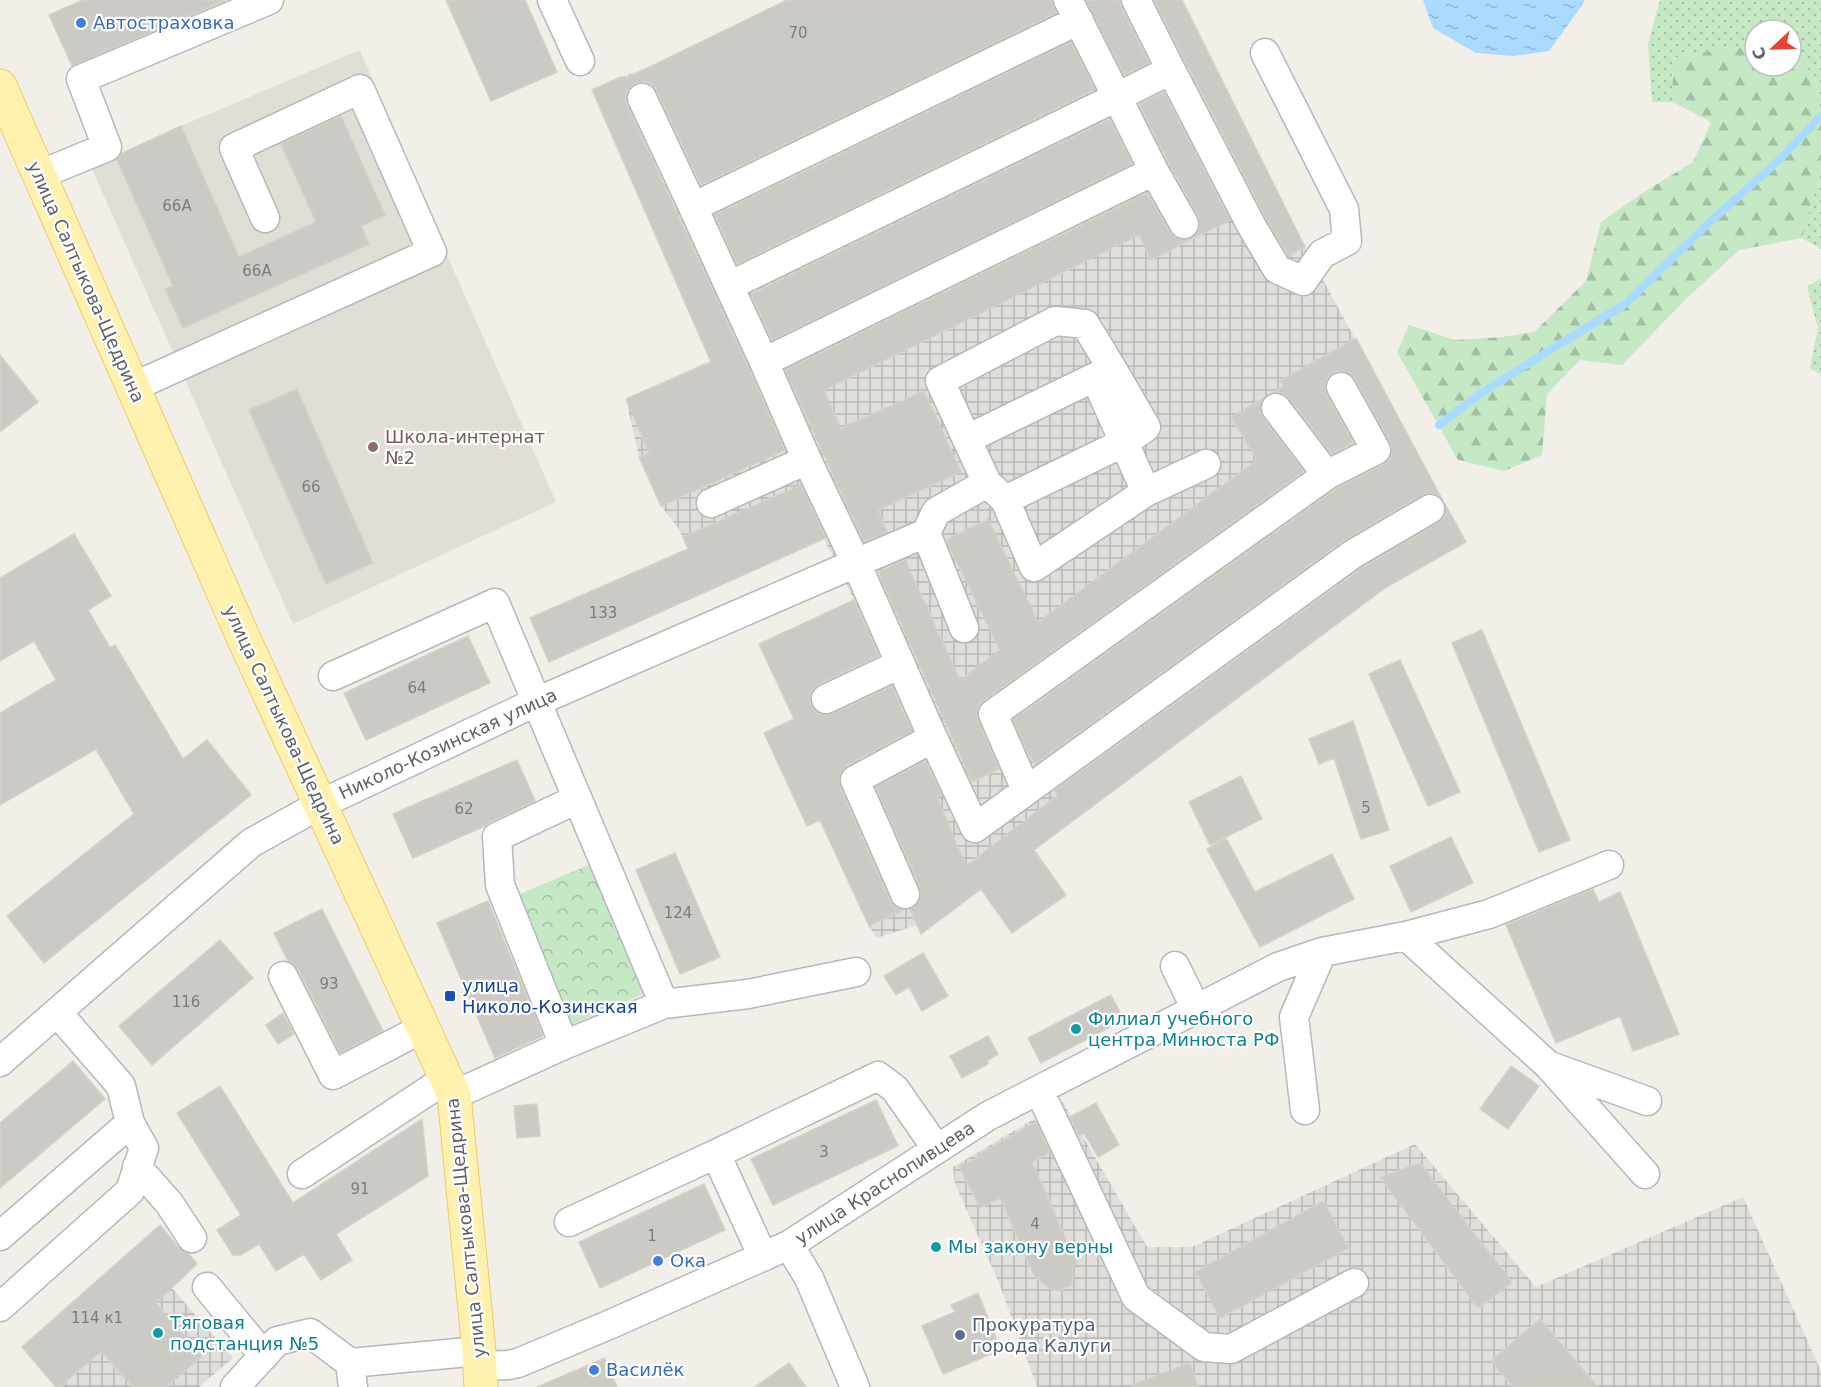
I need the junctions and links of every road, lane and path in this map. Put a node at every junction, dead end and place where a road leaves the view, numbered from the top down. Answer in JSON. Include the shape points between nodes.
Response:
{"nodes":[{"id":1,"x":269,"y":0,"type":"edge"},
{"id":2,"x":552,"y":0,"type":"edge"},
{"id":3,"x":1136,"y":0,"type":"edge"},
{"id":4,"x":1073,"y":10,"type":"edge"},
{"id":5,"x":1265,"y":53,"type":"dead end"},
{"id":6,"x":580,"y":61,"type":"dead end"},
{"id":7,"x":1171,"y":70,"type":"junction"},
{"id":8,"x":0,"y":86,"type":"edge"},
{"id":9,"x":1117,"y":97,"type":"junction"},
{"id":10,"x":642,"y":98,"type":"dead end"},
{"id":11,"x":1154,"y":171,"type":"junction"},
{"id":12,"x":39,"y":176,"type":"junction"},
{"id":13,"x":693,"y":207,"type":"junction"},
{"id":14,"x":265,"y":218,"type":"dead end"},
{"id":15,"x":1184,"y":224,"type":"dead end"},
{"id":16,"x":729,"y":286,"type":"junction"},
{"id":17,"x":764,"y":362,"type":"junction"},
{"id":18,"x":1104,"y":374,"type":"junction"},
{"id":19,"x":133,"y":387,"type":"junction"},
{"id":20,"x":1341,"y":387,"type":"dead end"},
{"id":21,"x":1276,"y":408,"type":"dead end"},
{"id":22,"x":967,"y":439,"type":"junction"},
{"id":23,"x":1125,"y":442,"type":"junction"},
{"id":24,"x":807,"y":460,"type":"junction"},
{"id":25,"x":1206,"y":464,"type":"dead end"},
{"id":26,"x":1326,"y":475,"type":"junction"},
{"id":27,"x":996,"y":492,"type":"junction"},
{"id":28,"x":1146,"y":492,"type":"junction"},
{"id":29,"x":711,"y":503,"type":"dead end"},
{"id":30,"x":1430,"y":509,"type":"dead end"},
{"id":31,"x":926,"y":533,"type":"junction"},
{"id":32,"x":856,"y":563,"type":"junction"},
{"id":33,"x":964,"y":628,"type":"dead end"},
{"id":34,"x":900,"y":664,"type":"junction"},
{"id":35,"x":333,"y":676,"type":"dead end"},
{"id":36,"x":826,"y":699,"type":"dead end"},
{"id":37,"x":536,"y":702,"type":"junction"},
{"id":38,"x":933,"y":738,"type":"junction"},
{"id":39,"x":1026,"y":790,"type":"junction"},
{"id":40,"x":577,"y":799,"type":"junction"},
{"id":41,"x":321,"y":804,"type":"junction"},
{"id":42,"x":1609,"y":865,"type":"dead end"},
{"id":43,"x":905,"y":894,"type":"dead end"},
{"id":44,"x":1406,"y":936,"type":"junction"},
{"id":45,"x":1322,"y":952,"type":"junction"},
{"id":46,"x":1175,"y":966,"type":"dead end"},
{"id":47,"x":856,"y":972,"type":"dead end"},
{"id":48,"x":283,"y":976,"type":"dead end"},
{"id":49,"x":664,"y":1004,"type":"junction"},
{"id":50,"x":1196,"y":1009,"type":"junction"},
{"id":51,"x":57,"y":1012,"type":"junction"},
{"id":52,"x":423,"y":1028,"type":"junction"},
{"id":53,"x":564,"y":1046,"type":"junction"},
{"id":54,"x":0,"y":1062,"type":"edge"},
{"id":55,"x":1548,"y":1065,"type":"junction"},
{"id":56,"x":450,"y":1087,"type":"junction"},
{"id":57,"x":1039,"y":1090,"type":"junction"},
{"id":58,"x":1647,"y":1101,"type":"dead end"},
{"id":59,"x":1305,"y":1110,"type":"dead end"},
{"id":60,"x":130,"y":1123,"type":"junction"},
{"id":61,"x":937,"y":1149,"type":"junction"},
{"id":62,"x":716,"y":1154,"type":"junction"},
{"id":63,"x":137,"y":1167,"type":"junction"},
{"id":64,"x":302,"y":1174,"type":"dead end"},
{"id":65,"x":1645,"y":1174,"type":"dead end"},
{"id":66,"x":569,"y":1222,"type":"dead end"},
{"id":67,"x":0,"y":1236,"type":"edge"},
{"id":68,"x":192,"y":1238,"type":"dead end"},
{"id":69,"x":789,"y":1245,"type":"junction"},
{"id":70,"x":763,"y":1257,"type":"junction"},
{"id":71,"x":1354,"y":1283,"type":"dead end"},
{"id":72,"x":207,"y":1287,"type":"dead end"},
{"id":73,"x":0,"y":1307,"type":"edge"},
{"id":74,"x":264,"y":1356,"type":"junction"},
{"id":75,"x":480,"y":1368,"type":"edge"},
{"id":76,"x":352,"y":1375,"type":"edge"},
{"id":77,"x":236,"y":1387,"type":"edge"},
{"id":78,"x":855,"y":1387,"type":"edge"}],
"edges":[{"from":1,"to":12,"type":"street","via":[[81,79],[107,147]]},
{"from":2,"to":6,"type":"street"},
{"from":3,"to":7,"type":"street"},
{"from":4,"to":9,"type":"street"},
{"from":4,"to":13,"type":"street"},
{"from":5,"to":7,"type":"street","via":[[1344,208],[1347,242],[1322,254],[1303,281],[1277,269]]},
{"from":7,"to":9,"type":"street"},
{"from":8,"to":12,"type":"main road","name":"улица Салтыкова-Щедрина"},
{"from":9,"to":11,"type":"street"},
{"from":9,"to":16,"type":"street"},
{"from":10,"to":13,"type":"street"},
{"from":11,"to":15,"type":"street"},
{"from":11,"to":17,"type":"street"},
{"from":12,"to":19,"type":"main road","name":"улица Салтыкова-Щедрина"},
{"from":13,"to":16,"type":"street"},
{"from":14,"to":19,"type":"street","via":[[234,148],[360,89],[432,252]]},
{"from":16,"to":17,"type":"street"},
{"from":17,"to":24,"type":"street"},
{"from":18,"to":22,"type":"street"},
{"from":18,"to":22,"type":"street","via":[[1085,324],[1055,321],[940,381]]},
{"from":18,"to":23,"type":"street"},
{"from":19,"to":41,"type":"main road","name":"улица Салтыкова-Щедрина"},
{"from":20,"to":26,"type":"street","via":[[1376,450]]},
{"from":21,"to":26,"type":"street"},
{"from":22,"to":27,"type":"street"},
{"from":23,"to":27,"type":"street"},
{"from":23,"to":28,"type":"street"},
{"from":24,"to":29,"type":"street"},
{"from":24,"to":32,"type":"street"},
{"from":25,"to":28,"type":"street"},
{"from":26,"to":39,"type":"street","via":[[993,714]]},
{"from":27,"to":28,"type":"street","via":[[1034,567]]},
{"from":27,"to":31,"type":"street","via":[[936,512]]},
{"from":30,"to":39,"type":"street","via":[[1353,554]]},
{"from":31,"to":32,"type":"street","name":"Николо-Козинская улица"},
{"from":31,"to":33,"type":"street"},
{"from":32,"to":34,"type":"street"},
{"from":32,"to":37,"type":"street","name":"Николо-Козинская улица"},
{"from":34,"to":36,"type":"street"},
{"from":34,"to":38,"type":"street"},
{"from":35,"to":37,"type":"street","via":[[495,603]]},
{"from":37,"to":40,"type":"street"},
{"from":37,"to":41,"type":"street","name":"Николо-Козинская улица"},
{"from":38,"to":39,"type":"street","via":[[975,828]]},
{"from":38,"to":43,"type":"street","via":[[855,780]]},
{"from":40,"to":49,"type":"street"},
{"from":40,"to":53,"type":"street","via":[[497,837],[501,885]]},
{"from":41,"to":51,"type":"street","name":"Николо-Козинская улица","via":[[251,843]]},
{"from":41,"to":52,"type":"main road","name":"улица Салтыкова-Щедрина"},
{"from":42,"to":44,"type":"street","name":"улица Краснопивцева","via":[[1489,914]]},
{"from":44,"to":45,"type":"street","name":"улица Краснопивцева"},
{"from":44,"to":55,"type":"street"},
{"from":45,"to":50,"type":"street","name":"улица Краснопивцева","via":[[1278,967]]},
{"from":45,"to":59,"type":"street","via":[[1294,1017]]},
{"from":46,"to":50,"type":"street"},
{"from":47,"to":49,"type":"street","via":[[748,994]]},
{"from":48,"to":52,"type":"street","via":[[333,1075]]},
{"from":49,"to":53,"type":"street"},
{"from":50,"to":57,"type":"street","name":"улица Краснопивцева"},
{"from":51,"to":54,"type":"street","name":"Николо-Козинская улица"},
{"from":51,"to":60,"type":"street","via":[[121,1086]]},
{"from":52,"to":56,"type":"main road","name":"улица Салтыкова-Щедрина"},
{"from":53,"to":56,"type":"street"},
{"from":55,"to":58,"type":"street"},
{"from":55,"to":65,"type":"street"},
{"from":56,"to":64,"type":"street"},
{"from":56,"to":75,"type":"main road","name":"улица Салтыкова-Щедрина"},
{"from":57,"to":61,"type":"street","name":"улица Краснопивцева","via":[[988,1116]]},
{"from":57,"to":71,"type":"street","via":[[1136,1297],[1204,1347],[1231,1349]]},
{"from":60,"to":63,"type":"street","via":[[144,1148]]},
{"from":60,"to":67,"type":"street"},
{"from":61,"to":62,"type":"street","via":[[895,1089],[878,1076]]},
{"from":61,"to":69,"type":"street","name":"улица Краснопивцева"},
{"from":62,"to":66,"type":"street"},
{"from":62,"to":70,"type":"street"},
{"from":63,"to":68,"type":"street","via":[[169,1203]]},
{"from":63,"to":73,"type":"street","via":[[130,1191]]},
{"from":69,"to":70,"type":"street","name":"улица Краснопивцева"},
{"from":69,"to":78,"type":"street","via":[[809,1278]]},
{"from":70,"to":75,"type":"street","name":"улица Краснопивцева","via":[[518,1363]]},
{"from":72,"to":74,"type":"street"},
{"from":74,"to":76,"type":"street","via":[[277,1341],[310,1333]]},
{"from":74,"to":77,"type":"street"},
{"from":75,"to":76,"type":"street","name":"улица Краснопивцева"}]}
